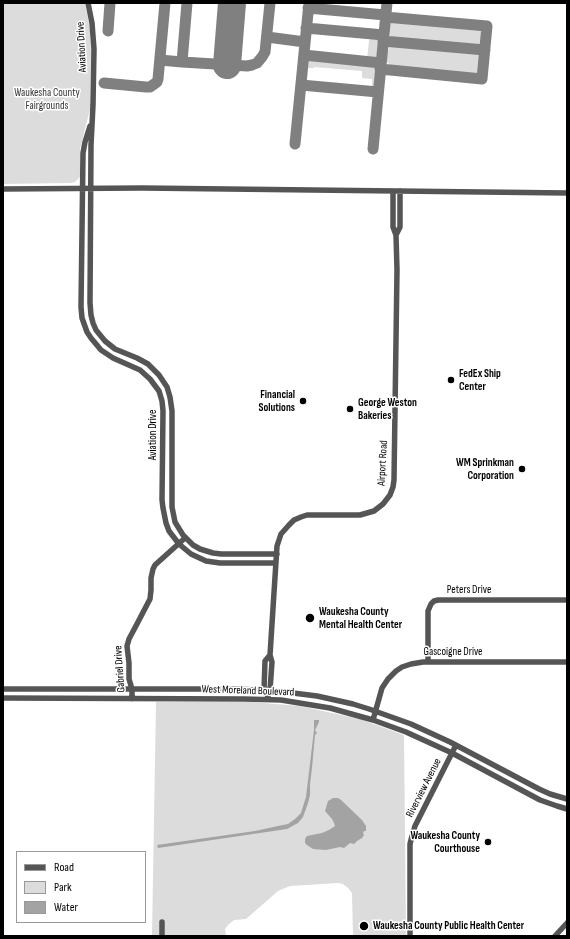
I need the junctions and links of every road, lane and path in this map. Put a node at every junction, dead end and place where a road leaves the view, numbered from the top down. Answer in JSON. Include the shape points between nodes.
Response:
{"nodes":[{"id":1,"x":88,"y":3,"type":"edge"},
{"id":2,"x":93,"y":114,"type":"junction"},
{"id":3,"x":82,"y":188,"type":"junction"},
{"id":4,"x":91,"y":188,"type":"junction"},
{"id":5,"x":3,"y":189,"type":"edge"},
{"id":6,"x":396,"y":191,"type":"junction"},
{"id":7,"x":567,"y":193,"type":"edge"},
{"id":8,"x":82,"y":236,"type":"junction"},
{"id":9,"x":91,"y":237,"type":"junction"},
{"id":10,"x":96,"y":330,"type":"junction"},
{"id":11,"x":91,"y":338,"type":"junction"},
{"id":12,"x":143,"y":361,"type":"junction"},
{"id":13,"x":138,"y":368,"type":"junction"},
{"id":14,"x":163,"y":432,"type":"junction"},
{"id":15,"x":172,"y":432,"type":"junction"},
{"id":16,"x":163,"y":457,"type":"junction"},
{"id":17,"x":172,"y":457,"type":"junction"},
{"id":18,"x":185,"y":538,"type":"junction"},
{"id":19,"x":178,"y":543,"type":"junction"},
{"id":20,"x":230,"y":554,"type":"junction"},
{"id":21,"x":276,"y":554,"type":"junction"},
{"id":22,"x":230,"y":563,"type":"junction"},
{"id":23,"x":276,"y":563,"type":"junction"},
{"id":24,"x":567,"y":600,"type":"edge"},
{"id":25,"x":270,"y":654,"type":"junction"},
{"id":26,"x":428,"y":662,"type":"junction"},
{"id":27,"x":567,"y":662,"type":"edge"},
{"id":28,"x":3,"y":689,"type":"edge"},
{"id":29,"x":36,"y":689,"type":"junction"},
{"id":30,"x":79,"y":689,"type":"junction"},
{"id":31,"x":132,"y":689,"type":"junction"},
{"id":32,"x":218,"y":689,"type":"junction"},
{"id":33,"x":264,"y":690,"type":"junction"},
{"id":34,"x":270,"y":690,"type":"junction"},
{"id":35,"x":302,"y":694,"type":"junction"},
{"id":36,"x":3,"y":698,"type":"edge"},
{"id":37,"x":36,"y":698,"type":"junction"},
{"id":38,"x":218,"y":698,"type":"junction"},
{"id":39,"x":80,"y":699,"type":"junction"},
{"id":40,"x":132,"y":699,"type":"junction"},
{"id":41,"x":267,"y":699,"type":"junction"},
{"id":42,"x":301,"y":703,"type":"junction"},
{"id":43,"x":375,"y":711,"type":"junction"},
{"id":44,"x":373,"y":720,"type":"junction"},
{"id":45,"x":425,"y":730,"type":"junction"},
{"id":46,"x":421,"y":738,"type":"junction"},
{"id":47,"x":456,"y":745,"type":"junction"},
{"id":48,"x":452,"y":753,"type":"junction"},
{"id":49,"x":567,"y":799,"type":"edge"},
{"id":50,"x":567,"y":808,"type":"edge"},
{"id":51,"x":162,"y":922,"type":"dead end"},
{"id":52,"x":567,"y":923,"type":"edge"},
{"id":53,"x":162,"y":936,"type":"edge"},
{"id":54,"x":410,"y":936,"type":"edge"},
{"id":55,"x":555,"y":936,"type":"edge"}],
"edges":[{"from":1,"to":2,"type":"street","name":"Aviation Drive","via":[[94,49]]},
{"from":2,"to":3,"type":"street","name":"Aviation Drive","via":[[84,148]]},
{"from":2,"to":4,"type":"street","name":"Aviation Drive"},
{"from":3,"to":4,"type":"street"},
{"from":3,"to":5,"type":"street"},
{"from":3,"to":8,"type":"street","name":"Aviation Drive"},
{"from":4,"to":6,"type":"street"},
{"from":4,"to":9,"type":"street","name":"Aviation Drive"},
{"from":6,"to":7,"type":"street"},
{"from":6,"to":21,"type":"street","name":"Airport Road","via":[[400,227],[396,235],[394,480],[391,493],[383,504],[368,513],[311,515],[296,519],[282,534]]},
{"from":8,"to":9,"type":"street"},
{"from":8,"to":11,"type":"street","name":"Aviation Drive","via":[[81,310]]},
{"from":9,"to":10,"type":"street","name":"Aviation Drive","via":[[90,308]]},
{"from":10,"to":11,"type":"street"},
{"from":10,"to":12,"type":"street","name":"Aviation Drive","via":[[110,345]]},
{"from":11,"to":13,"type":"street","name":"Aviation Drive","via":[[107,355]]},
{"from":12,"to":13,"type":"street"},
{"from":12,"to":15,"type":"street","name":"Aviation Drive","via":[[154,369],[167,387],[172,403]]},
{"from":13,"to":14,"type":"street","name":"Aviation Drive","via":[[159,391],[163,411]]},
{"from":14,"to":15,"type":"street"},
{"from":14,"to":16,"type":"street","name":"Aviation Drive"},
{"from":15,"to":17,"type":"street","name":"Aviation Drive"},
{"from":16,"to":17,"type":"street"},
{"from":16,"to":19,"type":"street","name":"Aviation Drive","via":[[164,517],[169,531]]},
{"from":17,"to":18,"type":"street","name":"Aviation Drive","via":[[172,507],[178,528]]},
{"from":18,"to":19,"type":"street","name":"Gabriel Drive"},
{"from":18,"to":20,"type":"street","name":"Aviation Drive","via":[[206,551]]},
{"from":19,"to":22,"type":"street","name":"Aviation Drive","via":[[198,558],[214,563]]},
{"from":19,"to":31,"type":"street","name":"Gabriel Drive","via":[[155,565],[151,578],[150,599],[128,639]]},
{"from":20,"to":21,"type":"street","name":"Aviation Drive"},
{"from":20,"to":22,"type":"street"},
{"from":21,"to":23,"type":"street","name":"Airport Road"},
{"from":22,"to":23,"type":"street","name":"Aviation Drive"},
{"from":23,"to":25,"type":"street","name":"Airport Road"},
{"from":24,"to":26,"type":"street","name":"Peters Drive","via":[[436,600],[428,611]]},
{"from":25,"to":33,"type":"street","name":"Airport Road","via":[[265,661]]},
{"from":25,"to":34,"type":"street","name":"Airport Road"},
{"from":26,"to":27,"type":"street","name":"Gascoigne Drive"},
{"from":26,"to":43,"type":"street","name":"Gascoigne Drive","via":[[411,664],[392,674],[382,688]]},
{"from":28,"to":29,"type":"street","name":"West Moreland Boulevard"},
{"from":29,"to":30,"type":"street","name":"West Moreland Boulevard"},
{"from":29,"to":37,"type":"street"},
{"from":30,"to":31,"type":"street","name":"West Moreland Boulevard"},
{"from":30,"to":39,"type":"street"},
{"from":31,"to":32,"type":"street","name":"West Moreland Boulevard"},
{"from":31,"to":40,"type":"street","name":"Gabriel Drive"},
{"from":32,"to":33,"type":"street","name":"West Moreland Boulevard"},
{"from":32,"to":38,"type":"street"},
{"from":33,"to":34,"type":"street","name":"West Moreland Boulevard"},
{"from":33,"to":41,"type":"street","name":"Airport Road"},
{"from":34,"to":35,"type":"street","name":"West Moreland Boulevard"},
{"from":34,"to":41,"type":"street","name":"Airport Road"},
{"from":35,"to":42,"type":"street"},
{"from":35,"to":43,"type":"street","name":"West Moreland Boulevard"},
{"from":36,"to":37,"type":"street","name":"West Moreland Boulevard"},
{"from":37,"to":39,"type":"street","name":"West Moreland Boulevard"},
{"from":38,"to":40,"type":"street","name":"West Moreland Boulevard"},
{"from":38,"to":41,"type":"street","name":"West Moreland Boulevard"},
{"from":39,"to":40,"type":"street","name":"West Moreland Boulevard"},
{"from":41,"to":42,"type":"street","name":"West Moreland Boulevard"},
{"from":42,"to":44,"type":"street","name":"West Moreland Boulevard"},
{"from":43,"to":44,"type":"street","name":"Gascoigne Drive"},
{"from":43,"to":45,"type":"street","name":"West Moreland Boulevard"},
{"from":44,"to":46,"type":"street","name":"West Moreland Boulevard"},
{"from":45,"to":46,"type":"street"},
{"from":45,"to":47,"type":"street","name":"West Moreland Boulevard"},
{"from":46,"to":48,"type":"street","name":"West Moreland Boulevard"},
{"from":47,"to":48,"type":"street","name":"Riverview Avenue"},
{"from":47,"to":49,"type":"street","name":"West Moreland Boulevard","via":[[539,789]]},
{"from":48,"to":50,"type":"street","name":"West Moreland Boulevard","via":[[540,800]]},
{"from":48,"to":54,"type":"street","name":"Riverview Avenue","via":[[415,826],[410,844]]},
{"from":51,"to":53,"type":"street"},
{"from":52,"to":55,"type":"street"}]}
